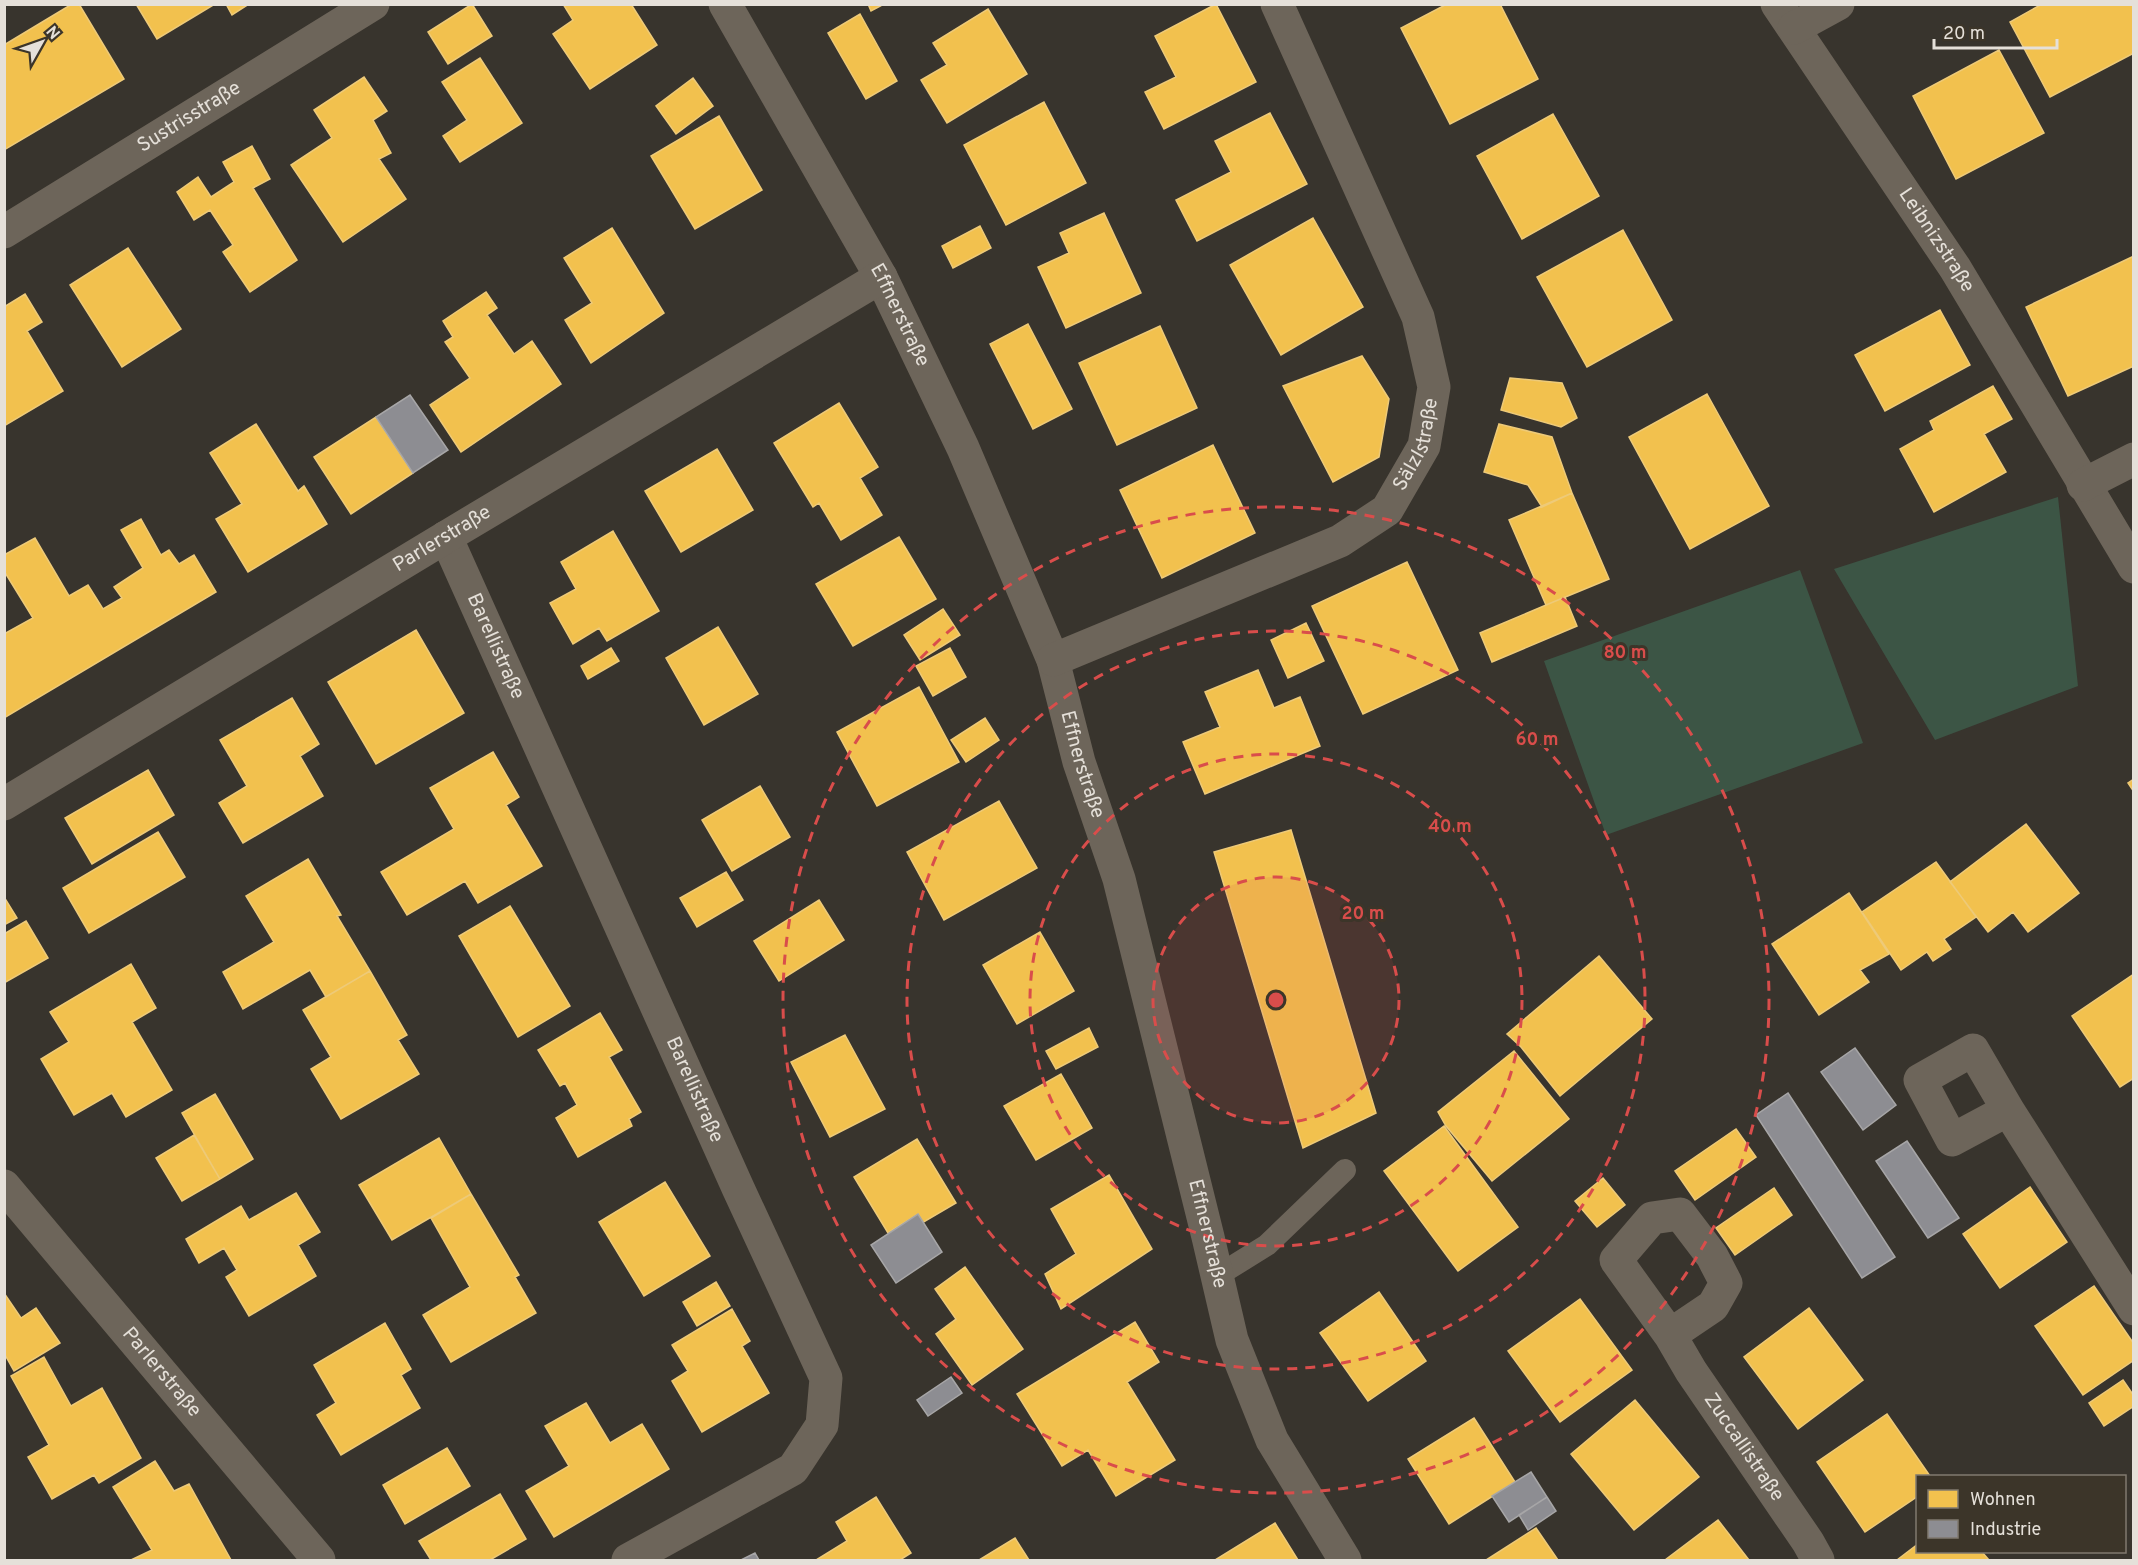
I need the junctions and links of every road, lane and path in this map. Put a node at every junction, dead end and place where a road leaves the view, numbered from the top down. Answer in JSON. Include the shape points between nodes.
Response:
{"nodes":[{"id":1,"x":373,"y":4,"type":"edge"},
{"id":2,"x":725,"y":4,"type":"edge"},
{"id":3,"x":1277,"y":4,"type":"edge"},
{"id":4,"x":1838,"y":4,"type":"edge"},
{"id":5,"x":1786,"y":16,"type":"edge"},
{"id":6,"x":4,"y":232,"type":"edge"},
{"id":7,"x":881,"y":276,"type":"junction"},
{"id":8,"x":2133,"y":459,"type":"edge"},
{"id":9,"x":2083,"y":485,"type":"junction"},
{"id":10,"x":446,"y":537,"type":"junction"},
{"id":11,"x":2133,"y":567,"type":"edge"},
{"id":12,"x":1053,"y":660,"type":"junction"},
{"id":13,"x":4,"y":804,"type":"edge"},
{"id":14,"x":2008,"y":1110,"type":"dead end"},
{"id":15,"x":1345,"y":1170,"type":"dead end"},
{"id":16,"x":4,"y":1186,"type":"edge"},
{"id":17,"x":1217,"y":1275,"type":"junction"},
{"id":18,"x":2133,"y":1309,"type":"edge"},
{"id":19,"x":1670,"y":1335,"type":"dead end"},
{"id":20,"x":319,"y":1560,"type":"edge"},
{"id":21,"x":628,"y":1560,"type":"edge"},
{"id":22,"x":1344,"y":1560,"type":"edge"},
{"id":23,"x":1818,"y":1560,"type":"edge"}],
"edges":[{"from":1,"to":6,"type":"street","name":"Sustrisstraße"},
{"from":2,"to":7,"type":"street","name":"Effnerstraße"},
{"from":3,"to":12,"type":"street","name":"Sälzlstraße","via":[[1418,317],[1434,387],[1424,446],[1387,510],[1340,541]]},
{"from":4,"to":5,"type":"street"},
{"from":5,"to":9,"type":"street","name":"Leibnizstraße","via":[[1955,268]]},
{"from":7,"to":10,"type":"street","name":"Parlerstraße"},
{"from":7,"to":12,"type":"street","name":"Effnerstraße","via":[[963,448]]},
{"from":8,"to":9,"type":"street"},
{"from":9,"to":11,"type":"street","name":"Leibnizstraße"},
{"from":10,"to":13,"type":"street","name":"Parlerstraße"},
{"from":10,"to":21,"type":"street","name":"Barellistraße","via":[[826,1378],[822,1425],[794,1469]]},
{"from":12,"to":17,"type":"street","name":"Effnerstraße","via":[[1079,762],[1119,879]]},
{"from":14,"to":18,"type":"street"},
{"from":15,"to":17,"type":"lane","via":[[1267,1245]]},
{"from":16,"to":20,"type":"street","name":"Parlerstraße"},
{"from":17,"to":22,"type":"street","name":"Effnerstraße","via":[[1232,1340],[1272,1440]]},
{"from":19,"to":23,"type":"street","name":"Zuccallistraße"}]}
